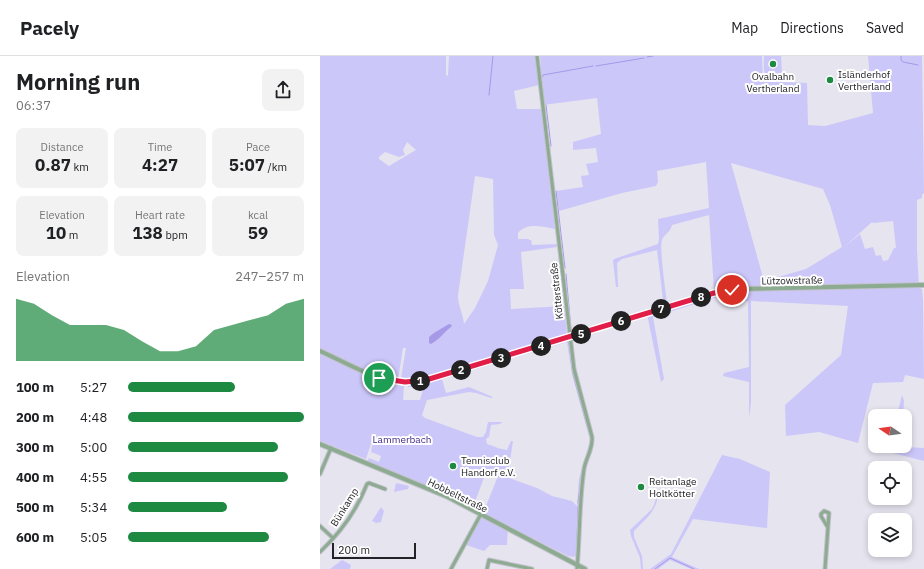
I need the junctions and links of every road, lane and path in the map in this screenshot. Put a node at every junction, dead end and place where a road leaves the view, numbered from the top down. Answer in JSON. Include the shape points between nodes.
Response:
{"nodes":[{"id":1,"x":538,"y":56,"type":"edge"},
{"id":2,"x":924,"y":285,"type":"edge"},
{"id":3,"x":570,"y":337,"type":"junction"},
{"id":4,"x":320,"y":351,"type":"edge"},
{"id":5,"x":320,"y":444,"type":"edge"},
{"id":6,"x":331,"y":448,"type":"junction"},
{"id":7,"x":320,"y":474,"type":"edge"},
{"id":8,"x":385,"y":489,"type":"dead end"},
{"id":9,"x":481,"y":514,"type":"junction"},
{"id":10,"x":320,"y":526,"type":"edge"},
{"id":11,"x":828,"y":526,"type":"dead end"},
{"id":12,"x":333,"y":538,"type":"junction"},
{"id":13,"x":320,"y":552,"type":"edge"},
{"id":14,"x":577,"y":567,"type":"edge"},
{"id":15,"x":451,"y":569,"type":"edge"},
{"id":16,"x":487,"y":569,"type":"edge"},
{"id":17,"x":532,"y":569,"type":"edge"},
{"id":18,"x":585,"y":569,"type":"edge"},
{"id":19,"x":825,"y":569,"type":"edge"}],
"edges":[{"from":1,"to":3,"type":"street","name":"Kötterstraße"},
{"from":2,"to":3,"type":"street","name":"Lützowstraße","via":[[723,291]]},
{"from":3,"to":4,"type":"street","name":"Lützowstraße","via":[[412,382],[379,378]]},
{"from":3,"to":14,"type":"street","name":"Kötterstraße","via":[[574,370],[593,445],[584,467]]},
{"from":5,"to":6,"type":"street","name":"Hobbeltstraße"},
{"from":6,"to":7,"type":"street"},
{"from":6,"to":9,"type":"street","name":"Hobbeltstraße","via":[[430,489]]},
{"from":8,"to":12,"type":"street","name":"Bünkamp","via":[[369,482],[352,513]]},
{"from":9,"to":14,"type":"street","name":"Hobbeltstraße"},
{"from":9,"to":15,"type":"street"},
{"from":10,"to":12,"type":"street"},
{"from":11,"to":19,"type":"street"},
{"from":12,"to":13,"type":"street","name":"Bünkamp"},
{"from":14,"to":18,"type":"street","name":"Hobbeltstraße"},
{"from":16,"to":17,"type":"street","via":[[489,560]]}]}
